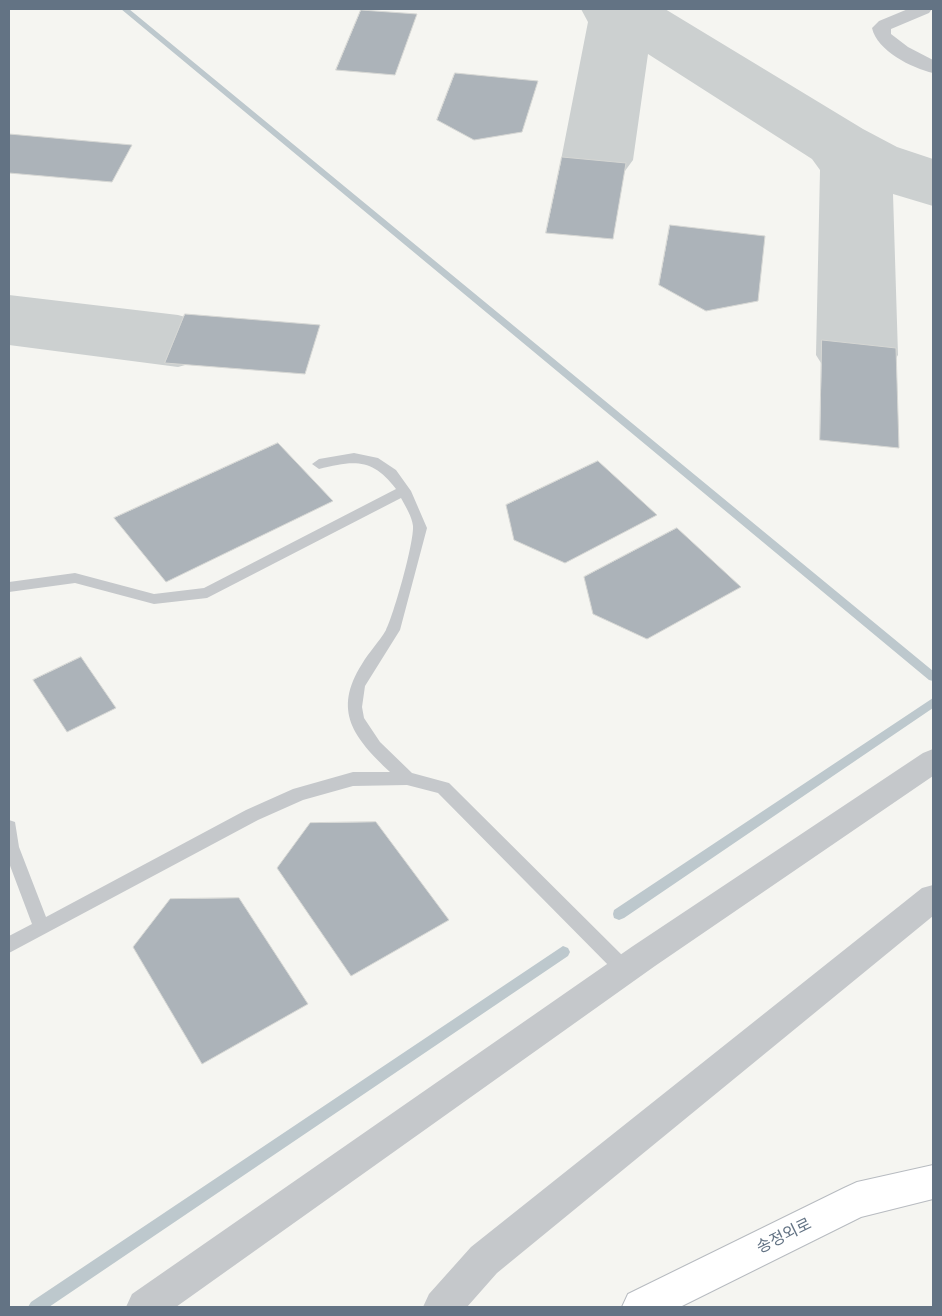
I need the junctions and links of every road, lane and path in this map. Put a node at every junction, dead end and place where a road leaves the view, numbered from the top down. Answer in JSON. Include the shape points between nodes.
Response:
{"nodes":[{"id":1,"x":923,"y":9,"type":"edge"},
{"id":2,"x":933,"y":67,"type":"edge"},
{"id":3,"x":319,"y":464,"type":"dead end"},
{"id":4,"x":404,"y":491,"type":"junction"},
{"id":5,"x":9,"y":587,"type":"edge"},
{"id":6,"x":933,"y":761,"type":"edge"},
{"id":7,"x":408,"y":778,"type":"junction"},
{"id":8,"x":9,"y":827,"type":"edge"},
{"id":9,"x":933,"y":898,"type":"edge"},
{"id":10,"x":41,"y":926,"type":"junction"},
{"id":11,"x":9,"y":945,"type":"edge"},
{"id":12,"x":625,"y":970,"type":"junction"},
{"id":13,"x":933,"y":1182,"type":"edge"},
{"id":14,"x":145,"y":1307,"type":"edge"},
{"id":15,"x":442,"y":1307,"type":"edge"},
{"id":16,"x":641,"y":1307,"type":"edge"}],
"edges":[{"from":1,"to":2,"type":"street","via":[[881,28],[881,35],[886,42]]},
{"from":3,"to":4,"type":"lane","via":[[343,458],[372,459],[391,472]]},
{"from":4,"to":5,"type":"lane","via":[[207,593],[154,599],[75,578]]},
{"from":4,"to":7,"type":"lane","via":[[420,527],[394,628],[360,681],[354,707],[362,732]]},
{"from":6,"to":12,"type":"street"},
{"from":7,"to":10,"type":"lane","via":[[353,778],[299,794],[252,815]]},
{"from":7,"to":12,"type":"lane","via":[[443,788]]},
{"from":8,"to":10,"type":"lane","via":[[11,847]]},
{"from":9,"to":15,"type":"street","via":[[484,1260]]},
{"from":10,"to":11,"type":"lane"},
{"from":12,"to":14,"type":"street"},
{"from":13,"to":16,"type":"street","name":"송정외로","via":[[857,1200]]}]}
